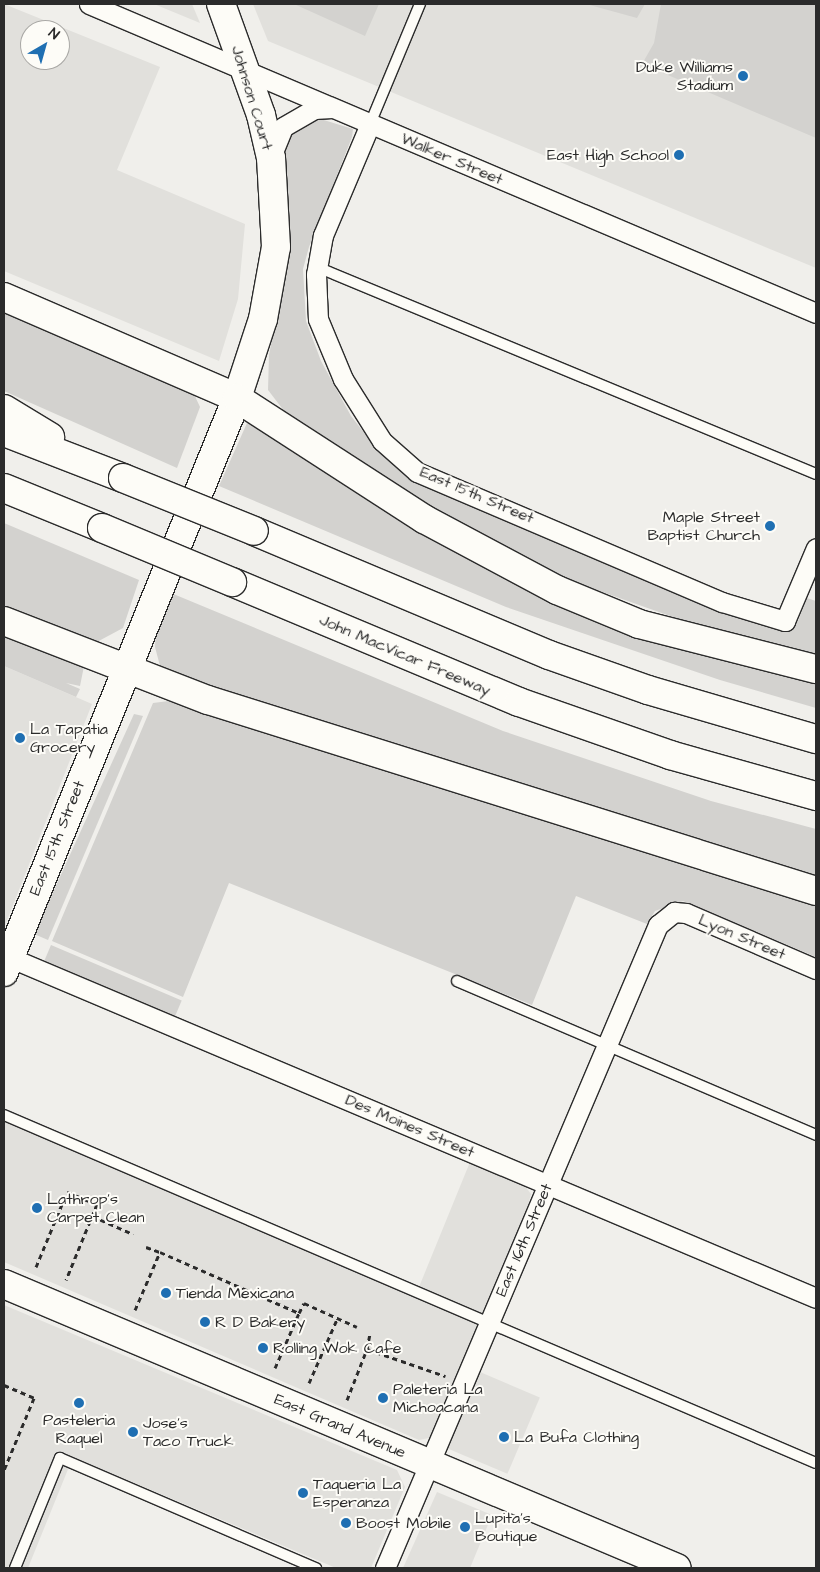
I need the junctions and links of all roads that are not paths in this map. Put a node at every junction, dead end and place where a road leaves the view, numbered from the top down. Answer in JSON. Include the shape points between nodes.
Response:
{"nodes":[{"id":1,"x":89,"y":4,"type":"edge"},
{"id":2,"x":221,"y":4,"type":"edge"},
{"id":3,"x":420,"y":4,"type":"edge"},
{"id":4,"x":247,"y":72,"type":"junction"},
{"id":5,"x":332,"y":108,"type":"junction"},
{"id":6,"x":370,"y":124,"type":"junction"},
{"id":7,"x":271,"y":158,"type":"junction"},
{"id":8,"x":317,"y":267,"type":"junction"},
{"id":9,"x":4,"y":297,"type":"edge"},
{"id":10,"x":816,"y":313,"type":"edge"},
{"id":11,"x":237,"y":398,"type":"junction"},
{"id":12,"x":4,"y":408,"type":"edge"},
{"id":13,"x":4,"y":432,"type":"edge"},
{"id":14,"x":112,"y":474,"type":"junction"},
{"id":15,"x":816,"y":474,"type":"edge"},
{"id":16,"x":4,"y":488,"type":"edge"},
{"id":17,"x":4,"y":504,"type":"edge"},
{"id":18,"x":102,"y":528,"type":"junction"},
{"id":19,"x":816,"y":548,"type":"edge"},
{"id":20,"x":4,"y":621,"type":"edge"},
{"id":21,"x":816,"y":669,"type":"edge"},
{"id":22,"x":126,"y":671,"type":"junction"},
{"id":23,"x":808,"y":736,"type":"edge"},
{"id":24,"x":778,"y":787,"type":"junction"},
{"id":25,"x":816,"y":796,"type":"edge"},
{"id":26,"x":816,"y":804,"type":"edge"},
{"id":27,"x":816,"y":891,"type":"edge"},
{"id":28,"x":667,"y":916,"type":"joint"},
{"id":29,"x":6,"y":961,"type":"edge"},
{"id":30,"x":816,"y":969,"type":"edge"},
{"id":31,"x":457,"y":981,"type":"dead end"},
{"id":32,"x":607,"y":1045,"type":"junction"},
{"id":33,"x":4,"y":1115,"type":"edge"},
{"id":34,"x":816,"y":1135,"type":"edge"},
{"id":35,"x":548,"y":1185,"type":"junction"},
{"id":36,"x":4,"y":1284,"type":"edge"},
{"id":37,"x":816,"y":1298,"type":"edge"},
{"id":38,"x":489,"y":1323,"type":"junction"},
{"id":39,"x":816,"y":1463,"type":"edge"},
{"id":40,"x":430,"y":1464,"type":"junction"},
{"id":41,"x":15,"y":1568,"type":"edge"},
{"id":42,"x":316,"y":1568,"type":"edge"},
{"id":43,"x":385,"y":1568,"type":"edge"},
{"id":44,"x":677,"y":1568,"type":"edge"}],
"edges":[{"from":1,"to":4,"type":"street","name":"Walker Street"},
{"from":2,"to":4,"type":"main road","name":"Johnson Court"},
{"from":3,"to":6,"type":"lane"},
{"from":4,"to":5,"type":"street","name":"Walker Street"},
{"from":4,"to":7,"type":"main road","name":"Johnson Court"},
{"from":5,"to":6,"type":"street","name":"Walker Street"},
{"from":5,"to":7,"type":"street","via":[[314,110],[283,127]]},
{"from":6,"to":8,"type":"street","name":"East 15th Street","via":[[323,235]]},
{"from":6,"to":10,"type":"street","name":"Walker Street"},
{"from":7,"to":11,"type":"main road","name":"Johnson Court","via":[[276,247],[263,319]]},
{"from":8,"to":15,"type":"lane"},
{"from":8,"to":19,"type":"street","name":"East 15th Street","via":[[318,319],[343,379],[382,441],[417,472],[722,602],[785,621]]},
{"from":9,"to":11,"type":"main road"},
{"from":11,"to":21,"type":"main road","via":[[424,519],[557,590],[639,624]]},
{"from":11,"to":22,"type":"main road","name":"East 15th Street"},
{"from":12,"to":14,"type":"main road"},
{"from":13,"to":14,"type":"main road"},
{"from":14,"to":23,"type":"main road","bridge":true,"via":[[549,655],[648,690]]},
{"from":16,"to":18,"type":"main road","name":"John MacVicar Freeway"},
{"from":17,"to":18,"type":"main road"},
{"from":18,"to":24,"type":"main road","name":"John MacVicar Freeway","bridge":true,"via":[[519,702]]},
{"from":20,"to":22,"type":"main road"},
{"from":22,"to":27,"type":"main road"},
{"from":22,"to":29,"type":"main road","name":"East 15th Street"},
{"from":24,"to":25,"type":"main road","name":"John MacVicar Freeway"},
{"from":24,"to":26,"type":"main road"},
{"from":28,"to":30,"type":"street","name":"Lyon Street","via":[[686,914]]},
{"from":28,"to":32,"type":"street","name":"East 16th Street","via":[[655,930]]},
{"from":29,"to":35,"type":"street","name":"Des Moines Street"},
{"from":31,"to":32,"type":"lane"},
{"from":32,"to":34,"type":"lane"},
{"from":32,"to":35,"type":"street","name":"East 16th Street"},
{"from":33,"to":38,"type":"lane"},
{"from":35,"to":37,"type":"street","name":"Des Moines Street"},
{"from":35,"to":38,"type":"street","name":"East 16th Street"},
{"from":36,"to":40,"type":"main road","name":"East Grand Avenue"},
{"from":38,"to":39,"type":"lane"},
{"from":38,"to":40,"type":"street","name":"East 16th Street"},
{"from":40,"to":43,"type":"street","name":"East 16th Street"},
{"from":40,"to":44,"type":"main road","name":"East Grand Avenue"},
{"from":41,"to":42,"type":"lane","via":[[60,1458]]}]}
